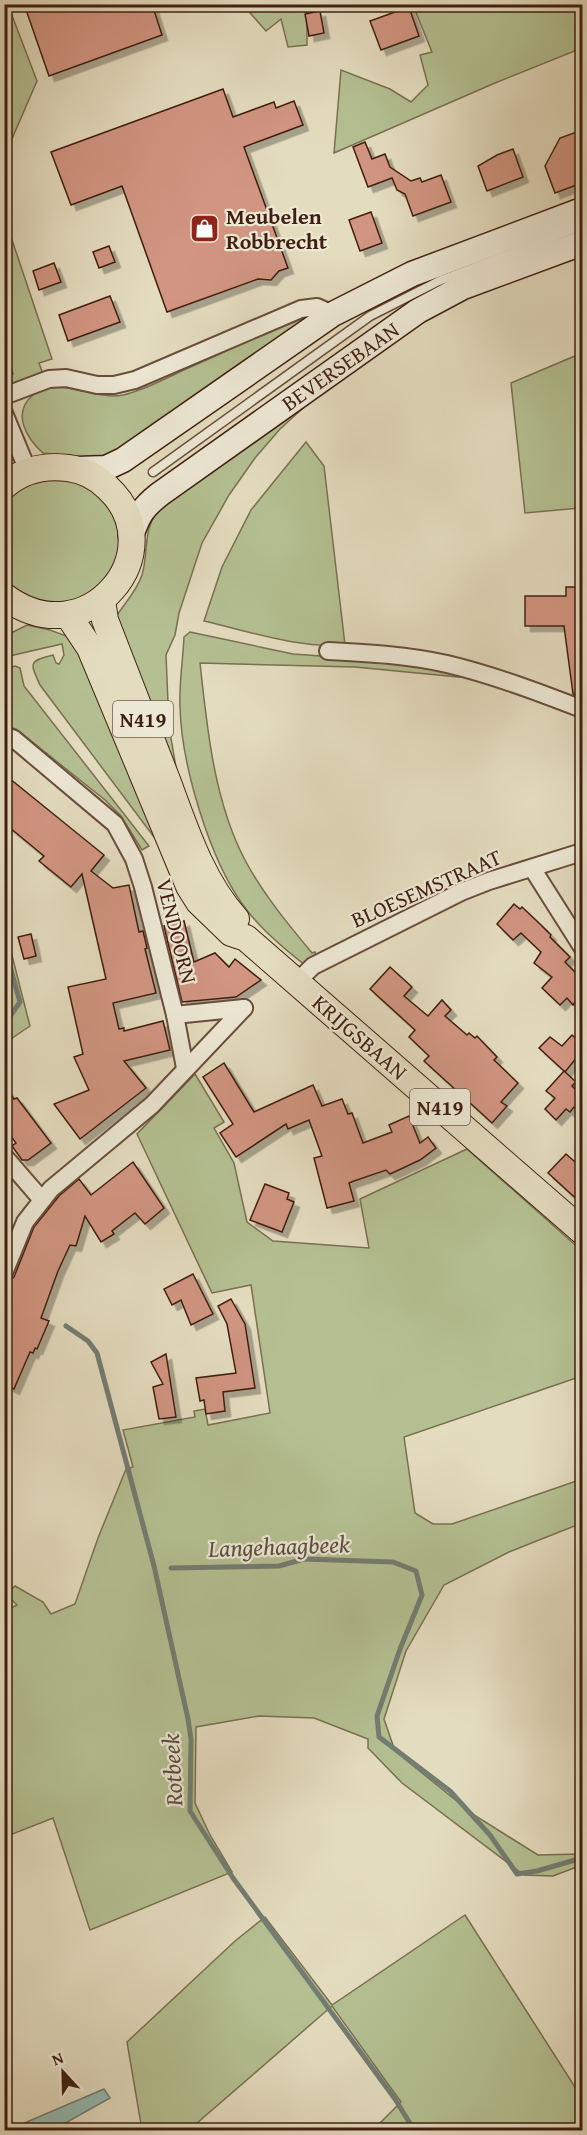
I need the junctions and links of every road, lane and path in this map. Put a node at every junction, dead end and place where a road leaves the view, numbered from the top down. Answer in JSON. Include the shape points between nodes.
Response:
{"nodes":[{"id":1,"x":582,"y":210,"type":"edge"},
{"id":2,"x":582,"y":226,"type":"edge"},
{"id":3,"x":582,"y":243,"type":"edge"},
{"id":4,"x":333,"y":314,"type":"junction"},
{"id":5,"x":4,"y":396,"type":"edge"},
{"id":6,"x":4,"y":414,"type":"edge"},
{"id":7,"x":78,"y":469,"type":"junction"},
{"id":8,"x":28,"y":471,"type":"junction"},
{"id":9,"x":153,"y":472,"type":"dead end"},
{"id":10,"x":4,"y":486,"type":"edge"},
{"id":11,"x":131,"y":536,"type":"junction"},
{"id":12,"x":102,"y":600,"type":"junction"},
{"id":13,"x":8,"y":606,"type":"edge"},
{"id":14,"x":68,"y":615,"type":"junction"},
{"id":15,"x":328,"y":651,"type":"dead end"},
{"id":16,"x":582,"y":709,"type":"edge"},
{"id":17,"x":4,"y":735,"type":"edge"},
{"id":18,"x":582,"y":852,"type":"edge"},
{"id":19,"x":532,"y":867,"type":"junction"},
{"id":20,"x":246,"y":938,"type":"junction"},
{"id":21,"x":582,"y":947,"type":"edge"},
{"id":22,"x":297,"y":982,"type":"junction"},
{"id":23,"x":175,"y":1015,"type":"junction"},
{"id":24,"x":185,"y":1068,"type":"junction"},
{"id":25,"x":4,"y":1156,"type":"edge"},
{"id":26,"x":42,"y":1200,"type":"junction"},
{"id":27,"x":582,"y":1231,"type":"edge"},
{"id":28,"x":4,"y":1273,"type":"edge"}],
"edges":[{"from":1,"to":4,"type":"main road","name":"BEVERSEBAAN","via":[[412,274]]},
{"from":2,"to":9,"type":"lane","via":[[439,280],[370,316]]},
{"from":3,"to":11,"type":"main road","name":"BEVERSEBAAN","via":[[463,287],[418,311],[160,494],[139,514]]},
{"from":4,"to":5,"type":"street","via":[[317,307],[301,309],[135,380],[97,385],[66,378],[49,379]]},
{"from":4,"to":7,"type":"main road","name":"BEVERSEBAAN","via":[[123,459],[106,468]]},
{"from":6,"to":8,"type":"street"},
{"from":7,"to":8,"type":"main road","via":[[53,466]]},
{"from":7,"to":11,"type":"main road","via":[[99,479],[115,494],[126,514]]},
{"from":8,"to":10,"type":"main road"},
{"from":11,"to":12,"type":"main road","via":[[129,560],[119,582]]},
{"from":12,"to":14,"type":"main road"},
{"from":12,"to":20,"type":"main road","name":"KRIJGSBAAN","number":"N419","via":[[105,620],[189,838],[211,886],[239,922]]},
{"from":13,"to":14,"type":"main road","via":[[50,616]]},
{"from":14,"to":20,"type":"main road","name":"KRIJGSBAAN","number":"N419","via":[[90,648],[189,886],[199,902],[231,933]]},
{"from":15,"to":16,"type":"street","via":[[445,664]]},
{"from":17,"to":23,"type":"street","name":"VENDOORN","via":[[14,738],[115,824],[144,887]]},
{"from":18,"to":19,"type":"street","name":"BLOESEMSTRAAT"},
{"from":19,"to":21,"type":"street"},
{"from":19,"to":22,"type":"street","name":"BLOESEMSTRAAT","via":[[461,892],[313,966]]},
{"from":20,"to":22,"type":"main road","name":"KRIJGSBAAN","number":"N419"},
{"from":22,"to":27,"type":"main road","name":"KRIJGSBAAN","number":"N419"},
{"from":23,"to":24,"type":"street","name":"VENDOORN"},
{"from":23,"to":24,"type":"street","name":"VENDOORN","via":[[244,1008]]},
{"from":24,"to":26,"type":"street","name":"VENDOORN","via":[[152,1105]]},
{"from":25,"to":26,"type":"street"},
{"from":26,"to":28,"type":"street","name":"VENDOORN","via":[[25,1222]]}]}
